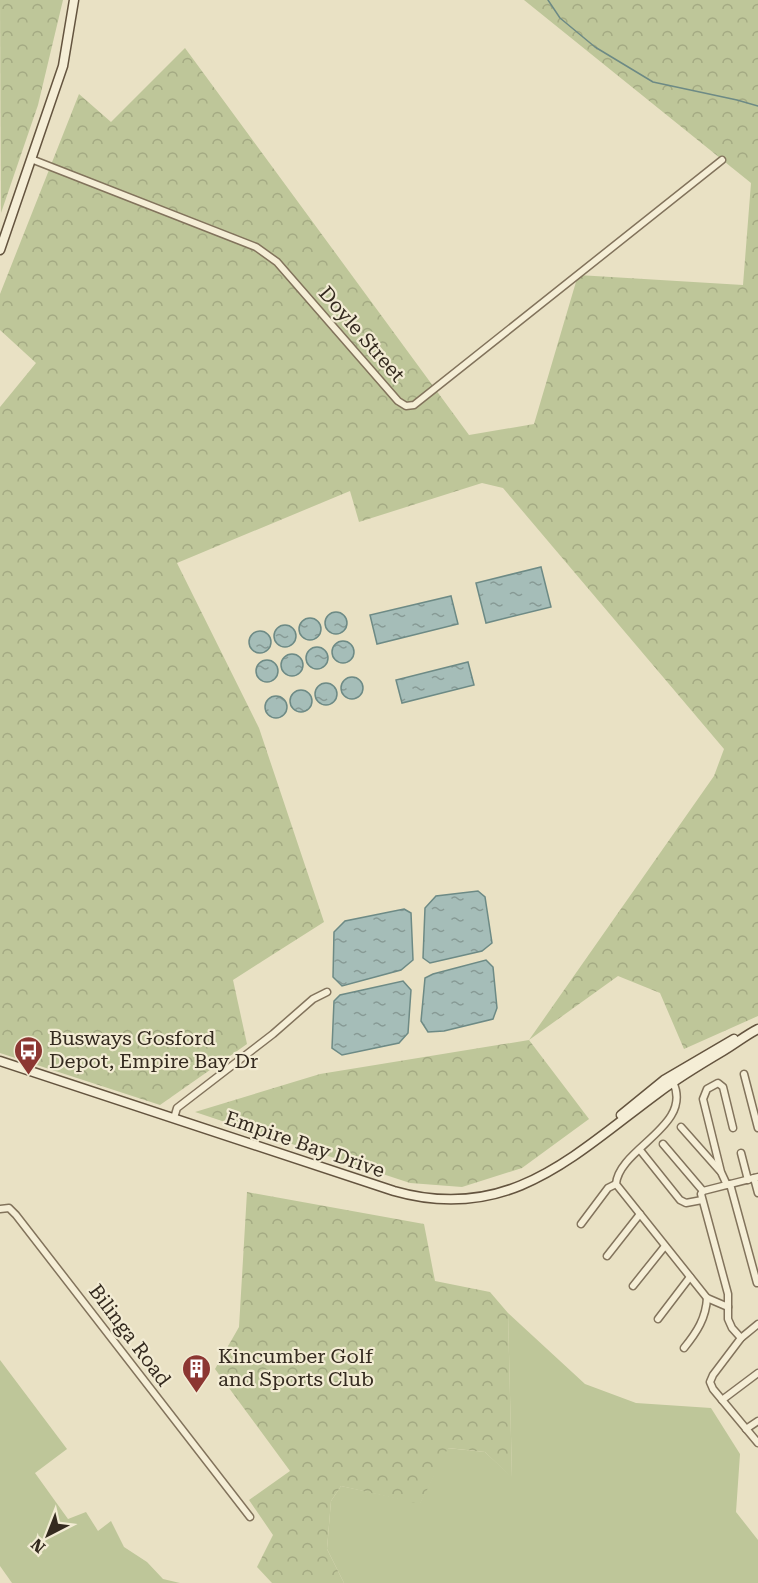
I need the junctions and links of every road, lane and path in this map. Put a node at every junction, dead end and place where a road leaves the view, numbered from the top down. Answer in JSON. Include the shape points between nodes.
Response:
{"nodes":[{"id":1,"x":74,"y":0,"type":"edge"},
{"id":2,"x":31,"y":159,"type":"junction"},
{"id":3,"x":722,"y":160,"type":"dead end"},
{"id":4,"x":0,"y":250,"type":"edge"},
{"id":5,"x":327,"y":992,"type":"dead end"},
{"id":6,"x":755,"y":1031,"type":"edge"},
{"id":7,"x":0,"y":1061,"type":"edge"},
{"id":8,"x":690,"y":1063,"type":"junction"},
{"id":9,"x":744,"y":1074,"type":"dead end"},
{"id":10,"x":673,"y":1082,"type":"junction"},
{"id":11,"x":646,"y":1094,"type":"junction"},
{"id":12,"x":174,"y":1118,"type":"junction"},
{"id":13,"x":681,"y":1127,"type":"dead end"},
{"id":14,"x":733,"y":1128,"type":"dead end"},
{"id":15,"x":758,"y":1128,"type":"edge"},
{"id":16,"x":595,"y":1140,"type":"junction"},
{"id":17,"x":663,"y":1144,"type":"dead end"},
{"id":18,"x":640,"y":1150,"type":"junction"},
{"id":19,"x":741,"y":1154,"type":"dead end"},
{"id":20,"x":721,"y":1172,"type":"junction"},
{"id":21,"x":753,"y":1178,"type":"edge"},
{"id":22,"x":616,"y":1184,"type":"junction"},
{"id":23,"x":728,"y":1185,"type":"junction"},
{"id":24,"x":703,"y":1191,"type":"junction"},
{"id":25,"x":758,"y":1193,"type":"edge"},
{"id":26,"x":702,"y":1200,"type":"junction"},
{"id":27,"x":1,"y":1209,"type":"edge"},
{"id":28,"x":640,"y":1214,"type":"junction"},
{"id":29,"x":581,"y":1224,"type":"dead end"},
{"id":30,"x":665,"y":1246,"type":"junction"},
{"id":31,"x":607,"y":1256,"type":"dead end"},
{"id":32,"x":690,"y":1277,"type":"junction"},
{"id":33,"x":757,"y":1283,"type":"edge"},
{"id":34,"x":633,"y":1286,"type":"dead end"},
{"id":35,"x":707,"y":1298,"type":"junction"},
{"id":36,"x":728,"y":1307,"type":"junction"},
{"id":37,"x":658,"y":1319,"type":"dead end"},
{"id":38,"x":758,"y":1324,"type":"edge"},
{"id":39,"x":741,"y":1338,"type":"junction"},
{"id":40,"x":684,"y":1348,"type":"dead end"},
{"id":41,"x":758,"y":1373,"type":"edge"},
{"id":42,"x":722,"y":1400,"type":"junction"},
{"id":43,"x":758,"y":1421,"type":"edge"},
{"id":44,"x":746,"y":1429,"type":"junction"},
{"id":45,"x":758,"y":1443,"type":"edge"},
{"id":46,"x":250,"y":1517,"type":"dead end"}],
"edges":[{"from":1,"to":2,"type":"main road","via":[[63,66]]},
{"from":2,"to":3,"type":"street","name":"Doyle Street","via":[[256,247],[277,262],[406,406],[414,405]]},
{"from":2,"to":4,"type":"main road"},
{"from":5,"to":12,"type":"street","via":[[177,1108]]},
{"from":6,"to":8,"type":"main road","name":"Empire Bay Drive"},
{"from":6,"to":10,"type":"main road","name":"Empire Bay Drive"},
{"from":7,"to":12,"type":"main road","name":"Empire Bay Drive"},
{"from":8,"to":10,"type":"main road"},
{"from":8,"to":11,"type":"main road","name":"Empire Bay Drive"},
{"from":9,"to":15,"type":"street"},
{"from":10,"to":11,"type":"main road"},
{"from":10,"to":16,"type":"main road","name":"Empire Bay Drive"},
{"from":10,"to":18,"type":"street","via":[[678,1097],[673,1113]]},
{"from":11,"to":16,"type":"main road","name":"Empire Bay Drive"},
{"from":12,"to":16,"type":"main road","name":"Empire Bay Drive","via":[[394,1191],[444,1199],[484,1197],[523,1186]]},
{"from":13,"to":20,"type":"street"},
{"from":14,"to":20,"type":"street","via":[[723,1087],[718,1083],[707,1089],[703,1099]]},
{"from":17,"to":24,"type":"street"},
{"from":18,"to":22,"type":"street","via":[[622,1169]]},
{"from":18,"to":26,"type":"street","via":[[680,1200]]},
{"from":19,"to":21,"type":"street"},
{"from":20,"to":23,"type":"street"},
{"from":21,"to":23,"type":"street"},
{"from":21,"to":25,"type":"street"},
{"from":22,"to":28,"type":"street"},
{"from":22,"to":29,"type":"street","via":[[608,1188]]},
{"from":23,"to":24,"type":"street"},
{"from":23,"to":33,"type":"street"},
{"from":24,"to":26,"type":"street"},
{"from":26,"to":36,"type":"street","via":[[728,1294]]},
{"from":27,"to":46,"type":"street","name":"Bilinga Road","via":[[9,1208],[16,1215]]},
{"from":28,"to":30,"type":"street"},
{"from":28,"to":31,"type":"street"},
{"from":30,"to":32,"type":"street"},
{"from":30,"to":34,"type":"street"},
{"from":32,"to":35,"type":"street"},
{"from":32,"to":37,"type":"street"},
{"from":35,"to":36,"type":"street"},
{"from":35,"to":40,"type":"street","via":[[701,1325]]},
{"from":36,"to":39,"type":"street","via":[[729,1323]]},
{"from":38,"to":39,"type":"street"},
{"from":39,"to":42,"type":"street","via":[[710,1380]]},
{"from":41,"to":42,"type":"street"},
{"from":42,"to":44,"type":"street"},
{"from":43,"to":44,"type":"street"},
{"from":44,"to":45,"type":"street"}]}
